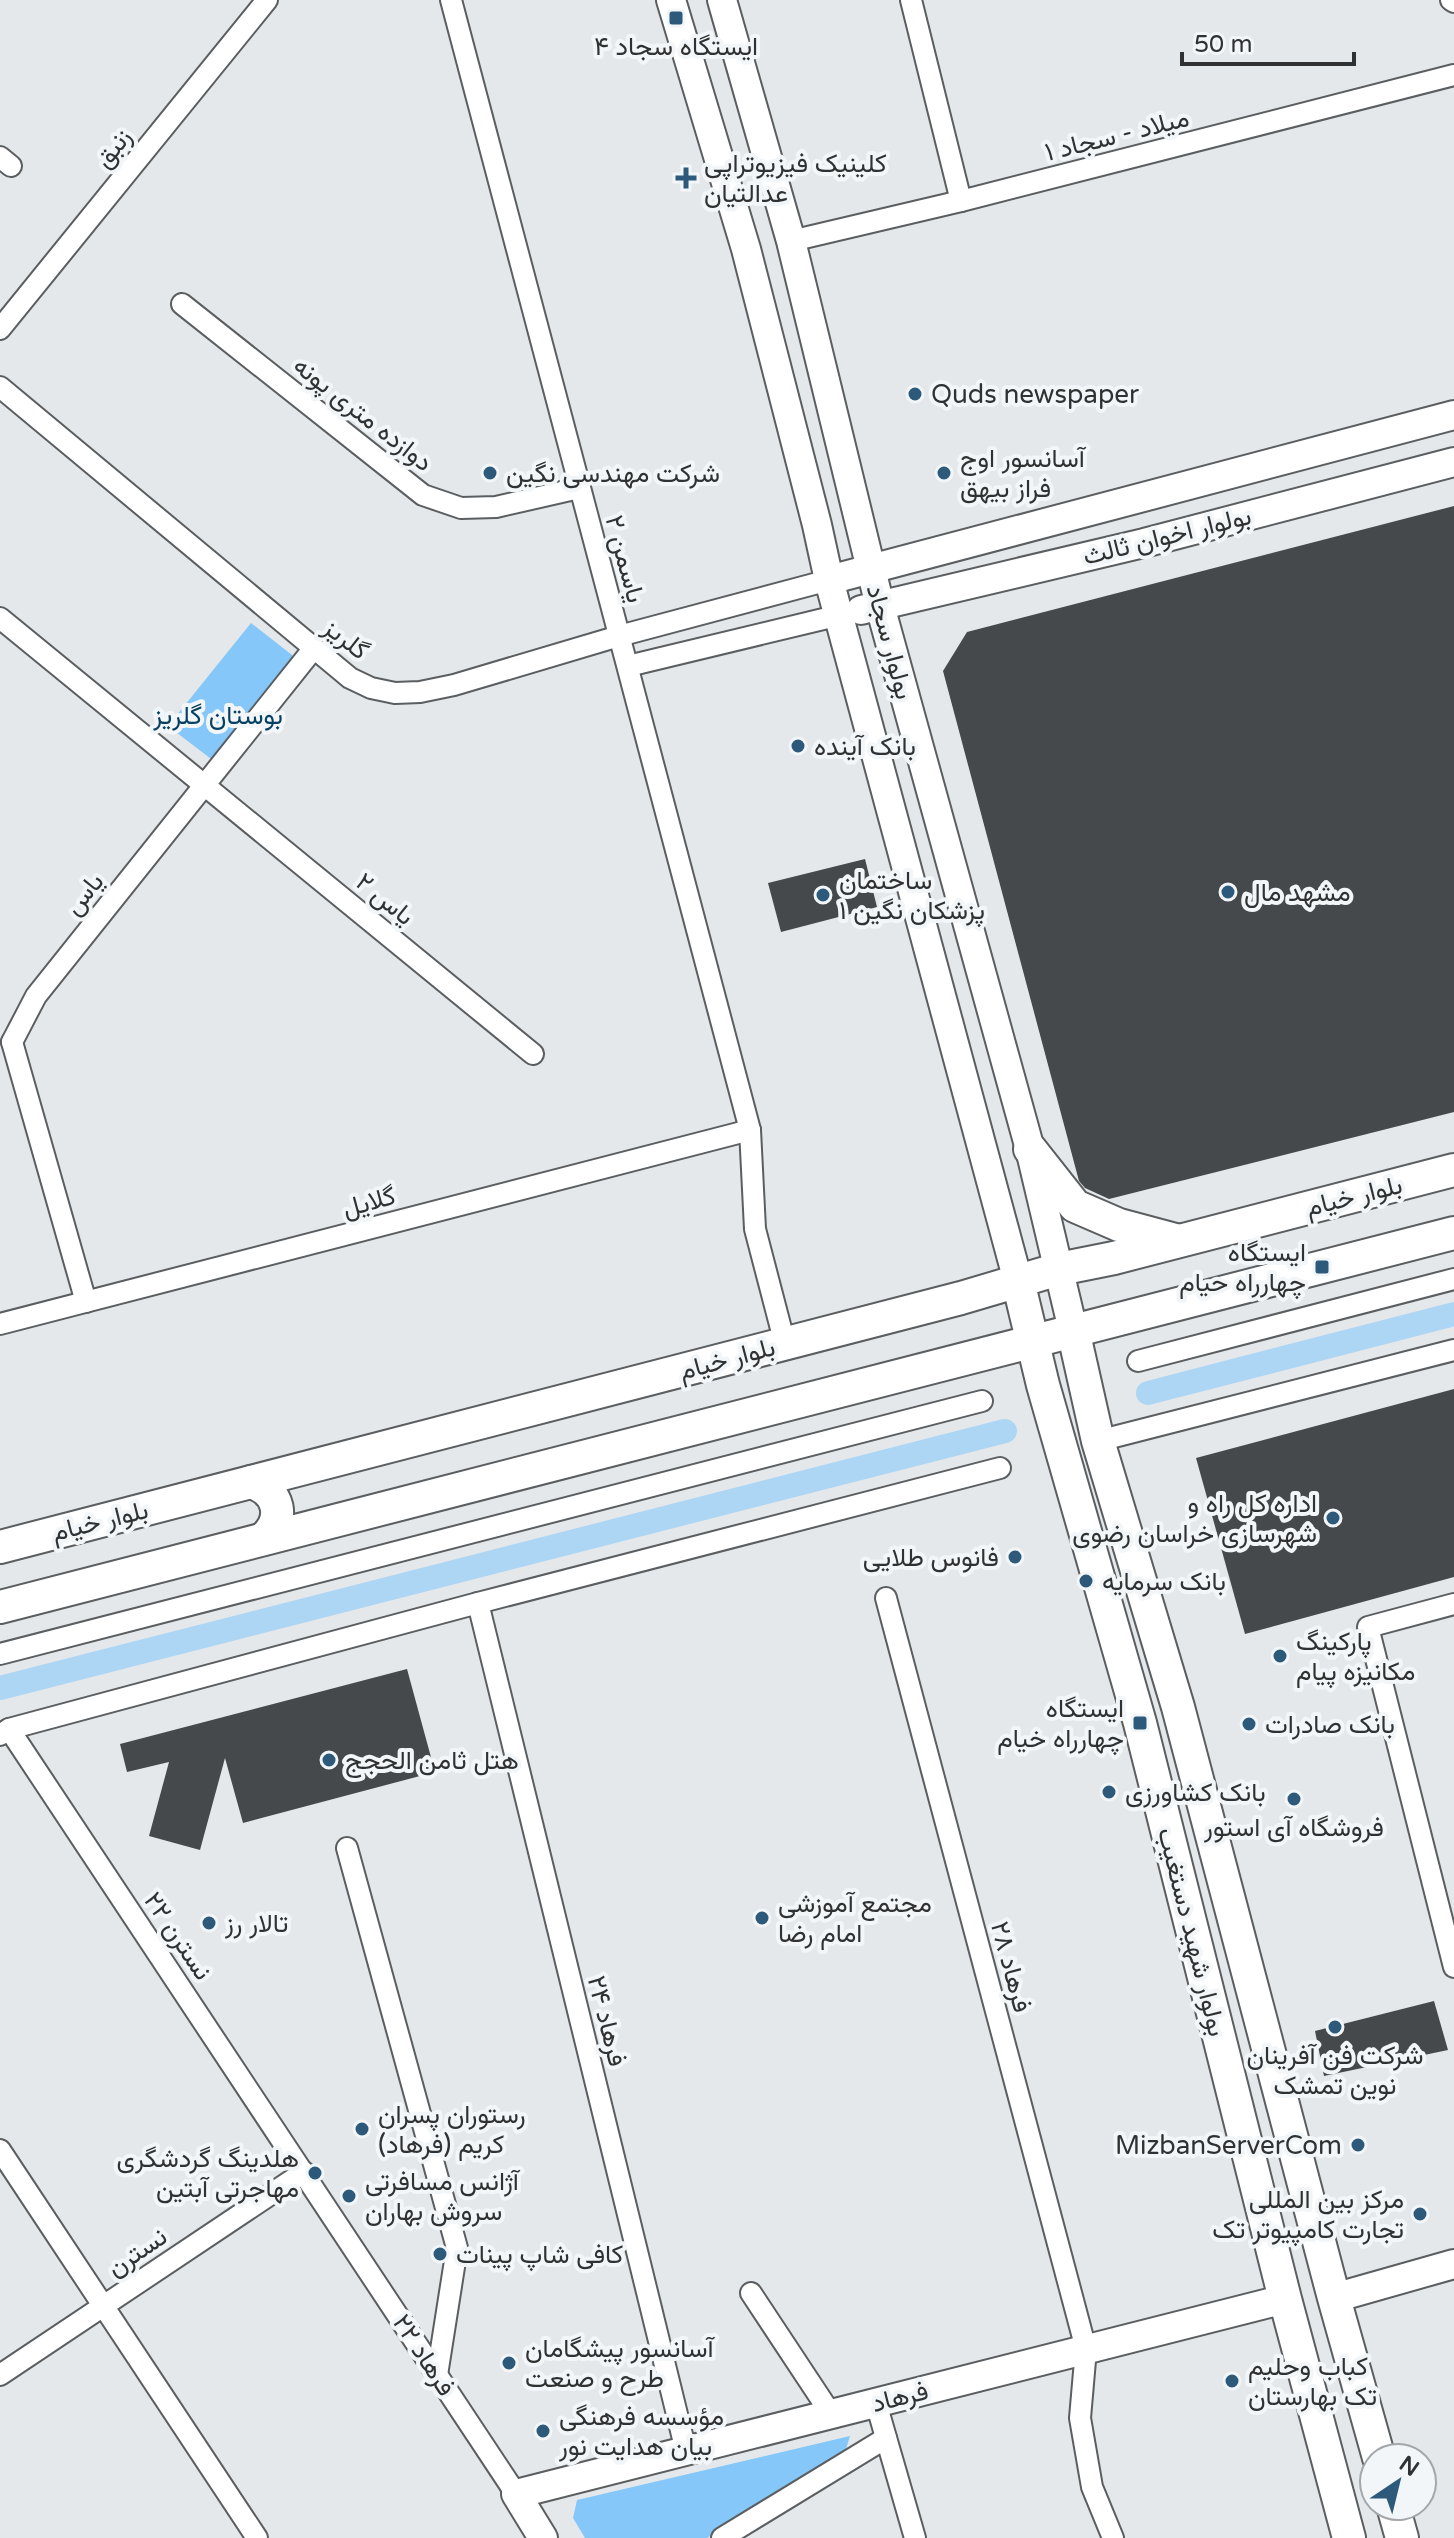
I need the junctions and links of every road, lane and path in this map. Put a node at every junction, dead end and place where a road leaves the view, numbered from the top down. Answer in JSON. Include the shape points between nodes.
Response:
{"nodes":[{"id":1,"x":267,"y":0,"type":"edge"},
{"id":2,"x":451,"y":0,"type":"edge"},
{"id":3,"x":671,"y":0,"type":"edge"},
{"id":4,"x":722,"y":0,"type":"edge"},
{"id":5,"x":911,"y":0,"type":"edge"},
{"id":6,"x":1454,"y":75,"type":"edge"},
{"id":7,"x":961,"y":201,"type":"junction"},
{"id":8,"x":791,"y":241,"type":"junction"},
{"id":9,"x":182,"y":304,"type":"dead end"},
{"id":10,"x":0,"y":329,"type":"edge"},
{"id":11,"x":0,"y":387,"type":"edge"},
{"id":12,"x":1454,"y":415,"type":"edge"},
{"id":13,"x":1454,"y":462,"type":"edge"},
{"id":14,"x":579,"y":488,"type":"junction"},
{"id":15,"x":870,"y":570,"type":"junction"},
{"id":16,"x":829,"y":580,"type":"junction"},
{"id":17,"x":880,"y":606,"type":"junction"},
{"id":18,"x":840,"y":615,"type":"junction"},
{"id":19,"x":0,"y":618,"type":"edge"},
{"id":20,"x":619,"y":636,"type":"junction"},
{"id":21,"x":314,"y":648,"type":"junction"},
{"id":22,"x":628,"y":666,"type":"junction"},
{"id":23,"x":205,"y":785,"type":"junction"},
{"id":24,"x":6,"y":1037,"type":"edge"},
{"id":25,"x":533,"y":1054,"type":"dead end"},
{"id":26,"x":750,"y":1130,"type":"junction"},
{"id":27,"x":1030,"y":1149,"type":"junction"},
{"id":28,"x":1454,"y":1170,"type":"edge"},
{"id":29,"x":1454,"y":1233,"type":"edge"},
{"id":30,"x":1178,"y":1241,"type":"junction"},
{"id":31,"x":1059,"y":1269,"type":"junction"},
{"id":32,"x":1454,"y":1279,"type":"edge"},
{"id":33,"x":1018,"y":1281,"type":"junction"},
{"id":34,"x":86,"y":1302,"type":"junction"},
{"id":35,"x":0,"y":1324,"type":"edge"},
{"id":36,"x":1073,"y":1330,"type":"junction"},
{"id":37,"x":1032,"y":1342,"type":"junction"},
{"id":38,"x":785,"y":1344,"type":"junction"},
{"id":39,"x":1454,"y":1350,"type":"edge"},
{"id":40,"x":1138,"y":1361,"type":"dead end"},
{"id":41,"x":982,"y":1401,"type":"dead end"},
{"id":42,"x":1098,"y":1441,"type":"junction"},
{"id":43,"x":1000,"y":1468,"type":"dead end"},
{"id":44,"x":251,"y":1482,"type":"junction"},
{"id":45,"x":263,"y":1539,"type":"junction"},
{"id":46,"x":0,"y":1547,"type":"edge"},
{"id":47,"x":886,"y":1598,"type":"dead end"},
{"id":48,"x":478,"y":1603,"type":"junction"},
{"id":49,"x":1454,"y":1604,"type":"edge"},
{"id":50,"x":0,"y":1607,"type":"edge"},
{"id":51,"x":0,"y":1654,"type":"edge"},
{"id":52,"x":5,"y":1732,"type":"edge"},
{"id":53,"x":347,"y":1848,"type":"dead end"},
{"id":54,"x":1454,"y":1967,"type":"edge"},
{"id":55,"x":0,"y":2150,"type":"edge"},
{"id":56,"x":304,"y":2172,"type":"junction"},
{"id":57,"x":1454,"y":2264,"type":"edge"},
{"id":58,"x":751,"y":2293,"type":"dead end"},
{"id":59,"x":1334,"y":2298,"type":"junction"},
{"id":60,"x":1285,"y":2299,"type":"junction"},
{"id":61,"x":103,"y":2306,"type":"junction"},
{"id":62,"x":1086,"y":2349,"type":"junction"},
{"id":63,"x":0,"y":2375,"type":"edge"},
{"id":64,"x":437,"y":2375,"type":"junction"},
{"id":65,"x":876,"y":2403,"type":"junction"},
{"id":66,"x":831,"y":2414,"type":"junction"},
{"id":67,"x":886,"y":2438,"type":"junction"},
{"id":68,"x":1374,"y":2442,"type":"edge"},
{"id":69,"x":686,"y":2451,"type":"junction"},
{"id":70,"x":516,"y":2494,"type":"junction"},
{"id":71,"x":255,"y":2535,"type":"edge"},
{"id":72,"x":543,"y":2538,"type":"edge"},
{"id":73,"x":722,"y":2538,"type":"edge"},
{"id":74,"x":915,"y":2538,"type":"edge"},
{"id":75,"x":1113,"y":2538,"type":"edge"},
{"id":76,"x":1349,"y":2538,"type":"edge"}],
"edges":[{"from":1,"to":10,"type":"street","name":"زنبق"},
{"from":2,"to":14,"type":"street","name":"یاسمن ۲"},
{"from":3,"to":16,"type":"main road","name":"بولوار سجاد","via":[[746,249]]},
{"from":4,"to":8,"type":"main road","name":"بولوار سجاد"},
{"from":5,"to":7,"type":"street"},
{"from":6,"to":7,"type":"street","name":"میلاد - سجاد ۱"},
{"from":7,"to":8,"type":"street","name":"میلاد - سجاد ۱"},
{"from":8,"to":15,"type":"main road","name":"بولوار سجاد"},
{"from":9,"to":14,"type":"street","name":"دوازده متری پونه","via":[[423,495],[461,508],[496,507]]},
{"from":11,"to":21,"type":"street","name":"گلریز"},
{"from":12,"to":15,"type":"main road"},
{"from":13,"to":17,"type":"main road","name":"بولوار اخوان ثالث"},
{"from":14,"to":20,"type":"street","name":"یاسمن ۲"},
{"from":15,"to":16,"type":"main road"},
{"from":15,"to":17,"type":"main road","name":"بولوار سجاد"},
{"from":16,"to":18,"type":"main road","name":"بولوار سجاد"},
{"from":16,"to":20,"type":"street","name":"گلریز"},
{"from":17,"to":18,"type":"main road","name":"بولوار اخوان ثالث"},
{"from":17,"to":27,"type":"main road","name":"بولوار سجاد"},
{"from":18,"to":22,"type":"street"},
{"from":18,"to":33,"type":"main road","name":"بولوار سجاد"},
{"from":19,"to":23,"type":"street","name":"یاس ۲"},
{"from":20,"to":21,"type":"street","name":"گلریز","via":[[454,685],[395,693],[350,678]]},
{"from":20,"to":22,"type":"street","name":"یاسمن ۲"},
{"from":21,"to":23,"type":"street","name":"یاس"},
{"from":22,"to":26,"type":"street","name":"یاسمن ۲"},
{"from":23,"to":24,"type":"street","name":"یاس"},
{"from":23,"to":25,"type":"street","name":"یاس ۲"},
{"from":24,"to":34,"type":"street"},
{"from":26,"to":34,"type":"street","name":"گلایل"},
{"from":26,"to":38,"type":"street","name":"یاسمن ۲","via":[[755,1229]]},
{"from":27,"to":30,"type":"main road","via":[[1075,1206]]},
{"from":27,"to":31,"type":"main road","name":"بولوار سجاد"},
{"from":28,"to":30,"type":"main road","name":"بلوار خیام"},
{"from":29,"to":36,"type":"main road"},
{"from":30,"to":31,"type":"main road","name":"بلوار خیام"},
{"from":31,"to":33,"type":"main road","name":"بلوار خیام"},
{"from":31,"to":36,"type":"main road","name":"بولوار سجاد"},
{"from":32,"to":40,"type":"street"},
{"from":33,"to":37,"type":"main road","name":"بولوار شهید دستغیب"},
{"from":33,"to":38,"type":"main road","name":"بلوار خیام"},
{"from":34,"to":35,"type":"street","name":"گلایل"},
{"from":36,"to":37,"type":"main road"},
{"from":36,"to":42,"type":"main road","name":"بولوار شهید دستغیب"},
{"from":37,"to":45,"type":"main road"},
{"from":37,"to":60,"type":"main road","name":"بولوار شهید دستغیب","via":[[1140,1723]]},
{"from":38,"to":44,"type":"main road","name":"بلوار خیام"},
{"from":39,"to":42,"type":"street"},
{"from":41,"to":51,"type":"street"},
{"from":42,"to":59,"type":"main road","name":"بولوار شهید دستغیب","via":[[1178,1707]]},
{"from":43,"to":48,"type":"street"},
{"from":44,"to":45,"type":"main road","via":[[268,1490],[278,1506],[276,1525]]},
{"from":44,"to":46,"type":"main road","name":"بلوار خیام"},
{"from":45,"to":50,"type":"main road"},
{"from":47,"to":62,"type":"street","name":"فرهاد ۲۸"},
{"from":48,"to":52,"type":"street"},
{"from":48,"to":69,"type":"street","name":"فرهاد ۲۴"},
{"from":49,"to":54,"type":"street","via":[[1368,1627]]},
{"from":52,"to":56,"type":"street","name":"نسترن ۲۲"},
{"from":53,"to":64,"type":"street","via":[[457,2248]]},
{"from":55,"to":61,"type":"street"},
{"from":56,"to":61,"type":"street","name":"نسترن"},
{"from":56,"to":64,"type":"street","name":"فرهاد ۲۲"},
{"from":57,"to":59,"type":"main road"},
{"from":58,"to":66,"type":"street"},
{"from":59,"to":68,"type":"main road","name":"بولوار شهید دستغیب"},
{"from":60,"to":62,"type":"main road","name":"فرهاد"},
{"from":60,"to":76,"type":"main road","name":"بولوار شهید دستغیب"},
{"from":61,"to":63,"type":"street","name":"نسترن"},
{"from":61,"to":71,"type":"street"},
{"from":62,"to":65,"type":"main road","name":"فرهاد"},
{"from":62,"to":75,"type":"street","name":"فرهاد ۲۸","via":[[1080,2418],[1092,2487]]},
{"from":64,"to":70,"type":"street","name":"فرهاد ۲۲"},
{"from":65,"to":66,"type":"main road","name":"فرهاد"},
{"from":65,"to":67,"type":"street"},
{"from":66,"to":69,"type":"main road","name":"فرهاد"},
{"from":67,"to":73,"type":"street","name":"فرهاد"},
{"from":67,"to":74,"type":"street"},
{"from":69,"to":70,"type":"main road","name":"فرهاد"},
{"from":70,"to":72,"type":"main road","name":"فرهاد ۲۲"}]}
